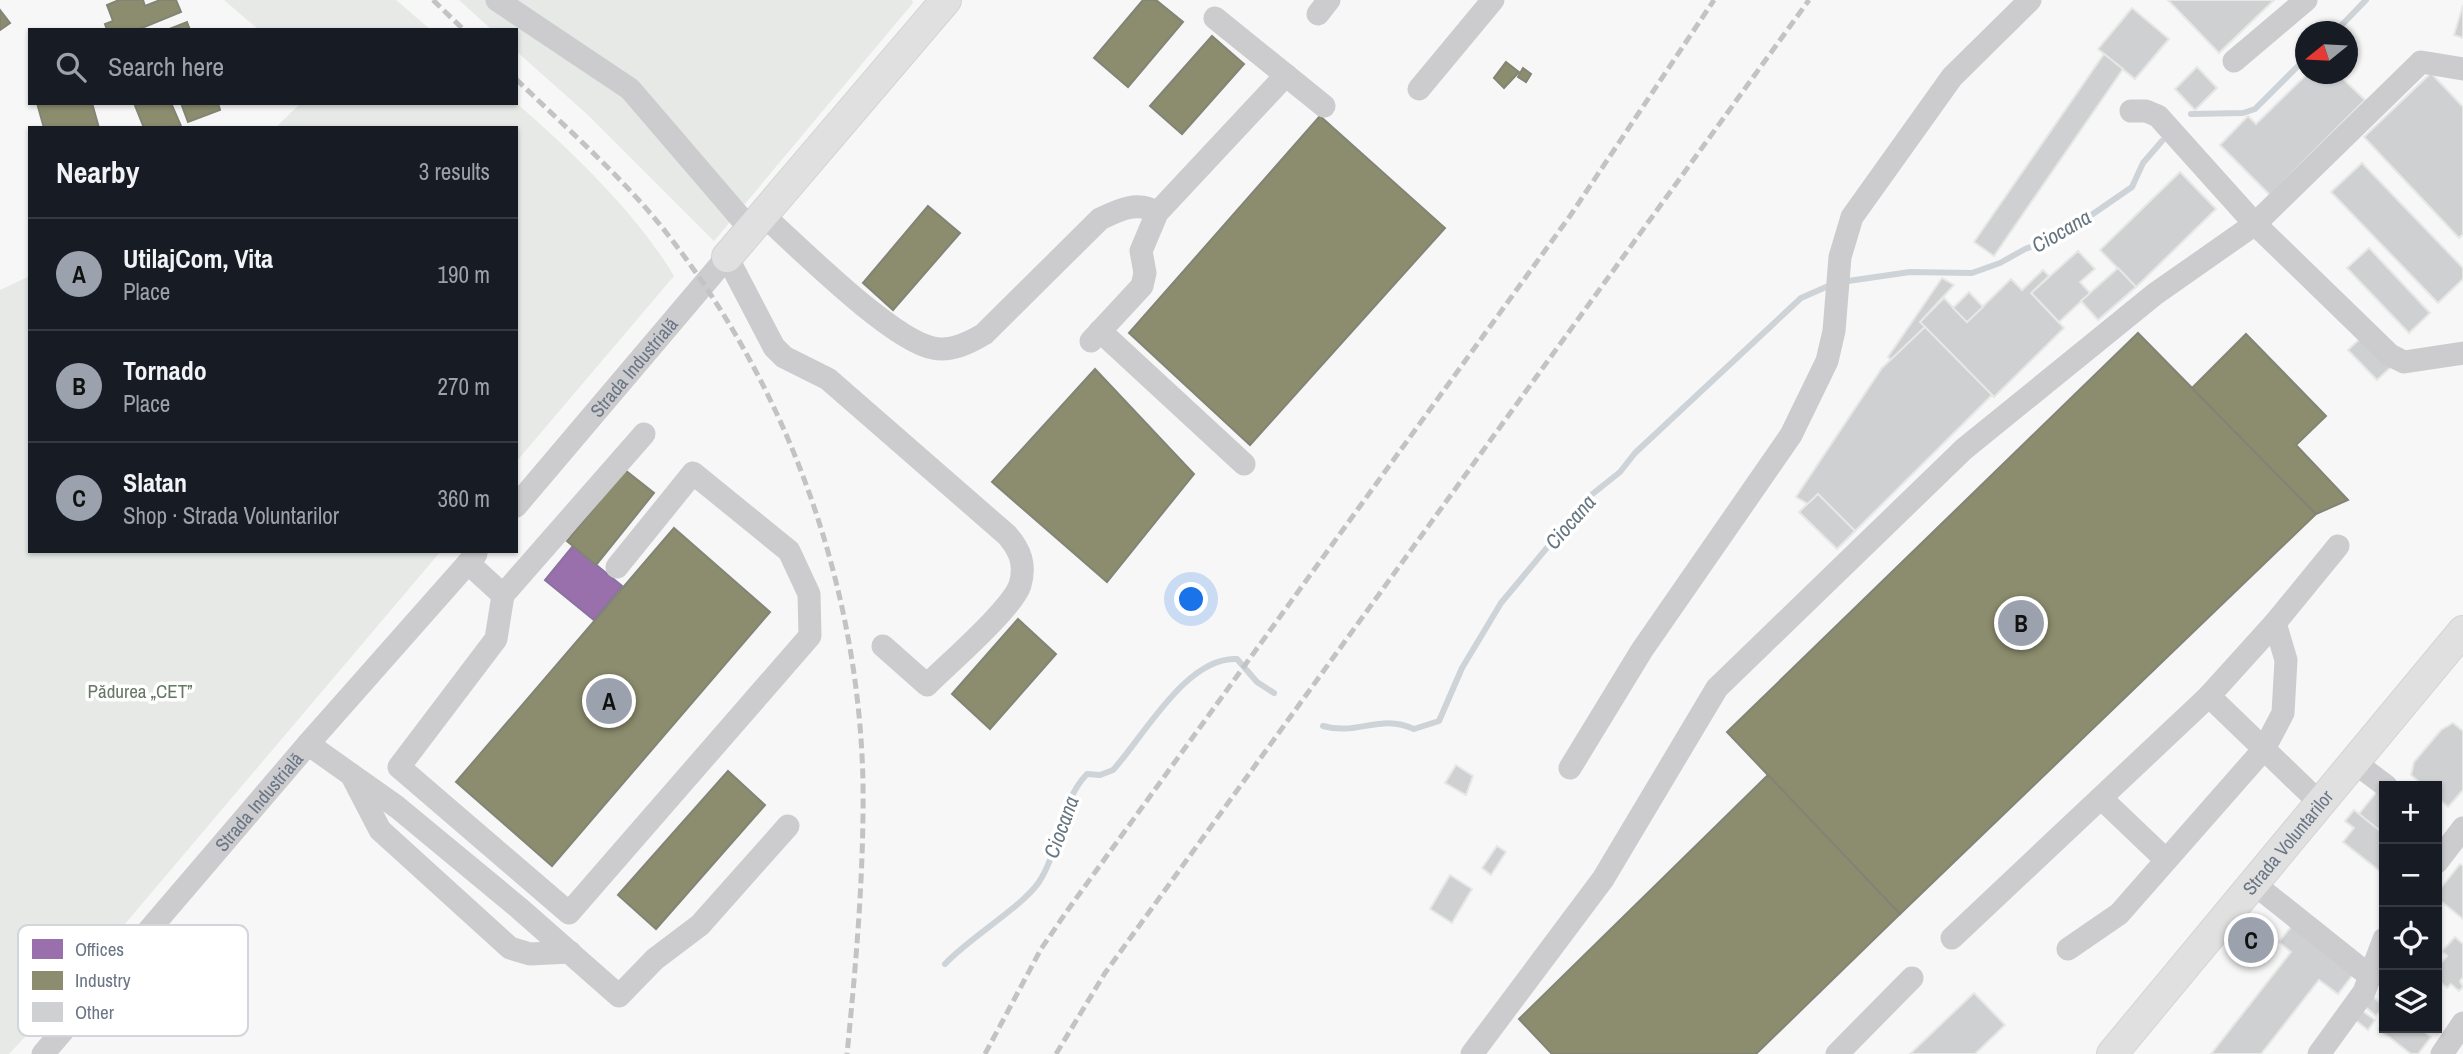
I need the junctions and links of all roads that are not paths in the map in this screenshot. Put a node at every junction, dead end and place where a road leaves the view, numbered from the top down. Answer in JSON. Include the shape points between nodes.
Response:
{"nodes":[{"id":1,"x":497,"y":0,"type":"edge"},
{"id":2,"x":946,"y":0,"type":"edge"},
{"id":3,"x":1493,"y":0,"type":"edge"},
{"id":4,"x":2030,"y":0,"type":"edge"},
{"id":5,"x":2306,"y":0,"type":"edge"},
{"id":6,"x":1215,"y":18,"type":"dead end"},
{"id":7,"x":2234,"y":61,"type":"dead end"},
{"id":8,"x":2463,"y":69,"type":"edge"},
{"id":9,"x":1286,"y":75,"type":"junction"},
{"id":10,"x":1419,"y":89,"type":"dead end"},
{"id":11,"x":1324,"y":106,"type":"dead end"},
{"id":12,"x":2131,"y":111,"type":"dead end"},
{"id":13,"x":1157,"y":213,"type":"junction"},
{"id":14,"x":757,"y":223,"type":"junction"},
{"id":15,"x":2255,"y":224,"type":"junction"},
{"id":16,"x":727,"y":257,"type":"junction"},
{"id":17,"x":2463,"y":353,"type":"edge"},
{"id":18,"x":644,"y":434,"type":"dead end"},
{"id":19,"x":1244,"y":464,"type":"dead end"},
{"id":20,"x":518,"y":504,"type":"edge"},
{"id":21,"x":2338,"y":546,"type":"dead end"},
{"id":22,"x":473,"y":557,"type":"edge"},
{"id":23,"x":617,"y":567,"type":"dead end"},
{"id":24,"x":503,"y":595,"type":"junction"},
{"id":25,"x":2275,"y":623,"type":"junction"},
{"id":26,"x":2463,"y":631,"type":"edge"},
{"id":27,"x":883,"y":646,"type":"dead end"},
{"id":28,"x":2209,"y":696,"type":"junction"},
{"id":29,"x":308,"y":744,"type":"junction"},
{"id":30,"x":2264,"y":750,"type":"junction"},
{"id":31,"x":2353,"y":761,"type":"junction"},
{"id":32,"x":1570,"y":768,"type":"dead end"},
{"id":33,"x":352,"y":775,"type":"junction"},
{"id":34,"x":2379,"y":781,"type":"edge"},
{"id":35,"x":2101,"y":798,"type":"junction"},
{"id":36,"x":2320,"y":803,"type":"junction"},
{"id":37,"x":788,"y":826,"type":"dead end"},
{"id":38,"x":2454,"y":835,"type":"edge"},
{"id":39,"x":2442,"y":854,"type":"edge"},
{"id":40,"x":2166,"y":860,"type":"junction"},
{"id":41,"x":2253,"y":883,"type":"junction"},
{"id":42,"x":153,"y":925,"type":"edge"},
{"id":43,"x":1952,"y":938,"type":"dead end"},
{"id":44,"x":2068,"y":949,"type":"dead end"},
{"id":45,"x":2379,"y":949,"type":"edge"},
{"id":46,"x":570,"y":952,"type":"junction"},
{"id":47,"x":2371,"y":977,"type":"junction"},
{"id":48,"x":1912,"y":978,"type":"dead end"},
{"id":49,"x":2463,"y":1023,"type":"edge"},
{"id":50,"x":58,"y":1036,"type":"edge"},
{"id":51,"x":43,"y":1054,"type":"edge"},
{"id":52,"x":1472,"y":1054,"type":"edge"},
{"id":53,"x":1837,"y":1054,"type":"edge"},
{"id":54,"x":2112,"y":1054,"type":"edge"},
{"id":55,"x":2319,"y":1054,"type":"edge"},
{"id":56,"x":2442,"y":1054,"type":"edge"}],
"edges":[{"from":1,"to":14,"type":"street","via":[[630,89]]},
{"from":2,"to":14,"type":"main road","name":"Strada Industrială"},
{"from":3,"to":10,"type":"street"},
{"from":4,"to":32,"type":"street","via":[[1952,77],[1852,217],[1840,257],[1834,331],[1826,360],[1791,435],[1642,650]]},
{"from":5,"to":7,"type":"street"},
{"from":6,"to":9,"type":"street"},
{"from":8,"to":15,"type":"street","via":[[2421,62]]},
{"from":9,"to":11,"type":"street"},
{"from":9,"to":13,"type":"street"},
{"from":12,"to":15,"type":"street","via":[[2158,116]]},
{"from":13,"to":14,"type":"street","via":[[1140,206],[1100,219],[984,334],[968,343],[936,349],[904,337]]},
{"from":13,"to":19,"type":"street","via":[[1141,250],[1142,286],[1095,336]]},
{"from":14,"to":16,"type":"main road","name":"Strada Industrială"},
{"from":15,"to":17,"type":"street","via":[[2397,360]]},
{"from":15,"to":52,"type":"street","via":[[2155,294],[1964,449],[1717,688],[1602,879]]},
{"from":16,"to":20,"type":"street","name":"Strada Industrială"},
{"from":16,"to":27,"type":"street","via":[[774,347],[784,357],[828,379],[1018,548],[1023,572],[1012,599],[927,685]]},
{"from":18,"to":24,"type":"street"},
{"from":21,"to":25,"type":"street"},
{"from":22,"to":24,"type":"street"},
{"from":22,"to":29,"type":"street","name":"Strada Industrială"},
{"from":23,"to":24,"type":"street","via":[[693,474],[789,551],[809,594],[810,636],[569,912],[399,767],[496,639]]},
{"from":25,"to":28,"type":"street"},
{"from":25,"to":30,"type":"street","via":[[2286,660],[2283,713]]},
{"from":26,"to":31,"type":"main road","name":"Strada Voluntarilor"},
{"from":28,"to":30,"type":"street"},
{"from":28,"to":35,"type":"street"},
{"from":29,"to":33,"type":"street"},
{"from":29,"to":42,"type":"street","name":"Strada Industrială"},
{"from":30,"to":36,"type":"street"},
{"from":30,"to":40,"type":"street"},
{"from":31,"to":34,"type":"street"},
{"from":31,"to":36,"type":"main road","name":"Strada Voluntarilor"},
{"from":33,"to":46,"type":"street","via":[[397,807]]},
{"from":33,"to":46,"type":"street","via":[[380,830],[510,948],[530,954]]},
{"from":35,"to":40,"type":"street"},
{"from":35,"to":43,"type":"street"},
{"from":36,"to":41,"type":"main road","name":"Strada Voluntarilor"},
{"from":37,"to":46,"type":"street","via":[[700,925],[655,959],[620,996]]},
{"from":38,"to":39,"type":"street"},
{"from":40,"to":44,"type":"street","via":[[2119,914]]},
{"from":41,"to":47,"type":"street"},
{"from":41,"to":54,"type":"main road","name":"Strada Voluntarilor"},
{"from":45,"to":47,"type":"street"},
{"from":47,"to":55,"type":"street"},
{"from":48,"to":53,"type":"street"},
{"from":49,"to":56,"type":"street"},
{"from":50,"to":51,"type":"street","name":"Strada Industrială"}]}
